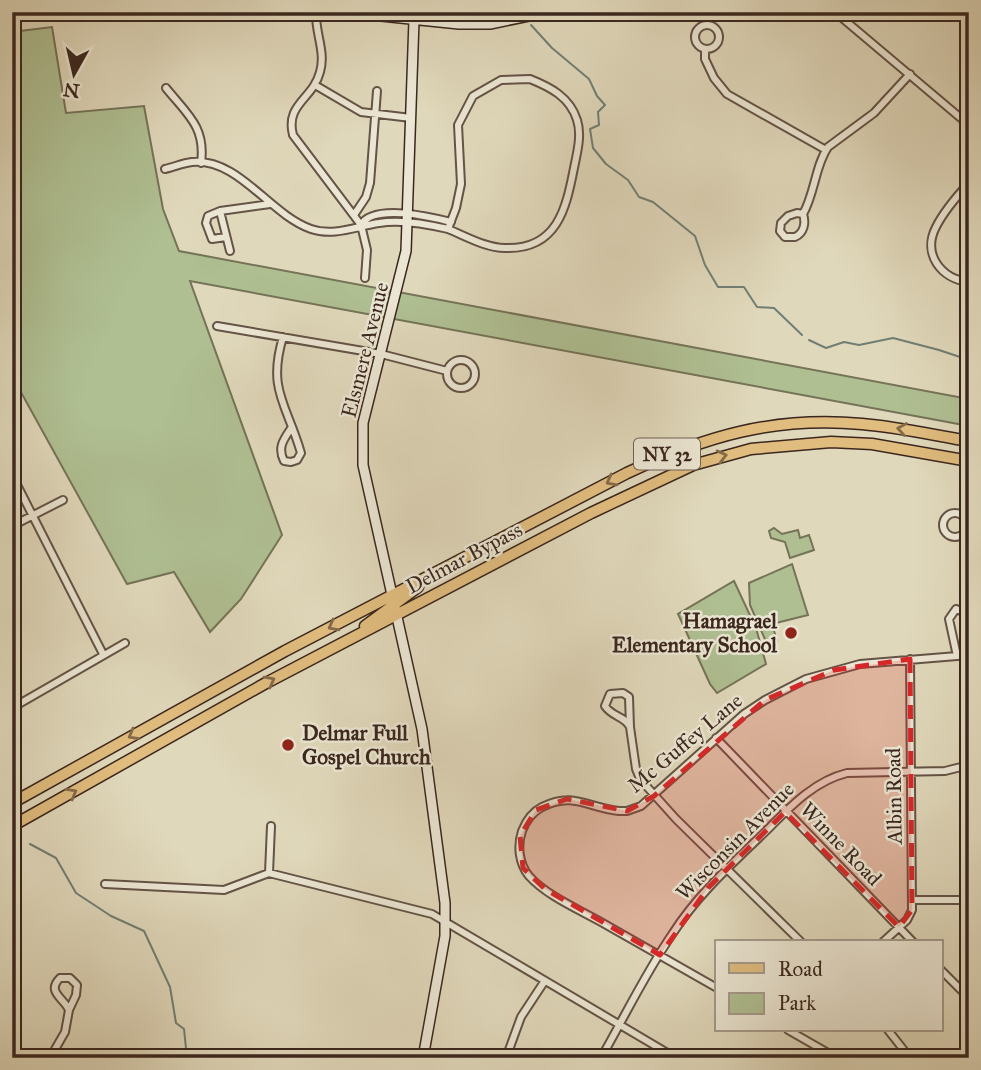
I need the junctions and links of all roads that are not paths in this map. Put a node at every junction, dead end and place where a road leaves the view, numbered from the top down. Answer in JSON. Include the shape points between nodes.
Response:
{"nodes":[{"id":1,"x":49,"y":12,"type":"edge"},
{"id":2,"x":316,"y":12,"type":"edge"},
{"id":3,"x":342,"y":12,"type":"edge"},
{"id":4,"x":548,"y":12,"type":"edge"},
{"id":5,"x":835,"y":12,"type":"edge"},
{"id":6,"x":414,"y":16,"type":"edge"},
{"id":7,"x":514,"y":16,"type":"edge"},
{"id":8,"x":12,"y":17,"type":"edge"},
{"id":9,"x":705,"y":49,"type":"dead end"},
{"id":10,"x":910,"y":74,"type":"junction"},
{"id":11,"x":315,"y":85,"type":"junction"},
{"id":12,"x":166,"y":88,"type":"dead end"},
{"id":13,"x":377,"y":92,"type":"dead end"},
{"id":14,"x":377,"y":116,"type":"junction"},
{"id":15,"x":411,"y":118,"type":"junction"},
{"id":16,"x":969,"y":125,"type":"edge"},
{"id":17,"x":826,"y":150,"type":"junction"},
{"id":18,"x":201,"y":163,"type":"junction"},
{"id":19,"x":166,"y":169,"type":"dead end"},
{"id":20,"x":969,"y":183,"type":"edge"},
{"id":21,"x":270,"y":204,"type":"junction"},
{"id":22,"x":220,"y":211,"type":"junction"},
{"id":23,"x":803,"y":214,"type":"junction"},
{"id":24,"x":354,"y":215,"type":"junction"},
{"id":25,"x":409,"y":219,"type":"junction"},
{"id":26,"x":361,"y":225,"type":"junction"},
{"id":27,"x":450,"y":226,"type":"junction"},
{"id":28,"x":226,"y":237,"type":"junction"},
{"id":29,"x":230,"y":251,"type":"dead end"},
{"id":30,"x":365,"y":278,"type":"dead end"},
{"id":31,"x":969,"y":282,"type":"edge"},
{"id":32,"x":217,"y":326,"type":"dead end"},
{"id":33,"x":284,"y":337,"type":"junction"},
{"id":34,"x":381,"y":354,"type":"junction"},
{"id":35,"x":447,"y":371,"type":"junction"},
{"id":36,"x":292,"y":427,"type":"junction"},
{"id":37,"x":969,"y":441,"type":"edge"},
{"id":38,"x":969,"y":461,"type":"edge"},
{"id":39,"x":12,"y":475,"type":"edge"},
{"id":40,"x":64,"y":500,"type":"dead end"},
{"id":41,"x":32,"y":516,"type":"junction"},
{"id":42,"x":12,"y":526,"type":"edge"},
{"id":43,"x":395,"y":605,"type":"junction"},
{"id":44,"x":969,"y":614,"type":"edge"},
{"id":45,"x":125,"y":643,"type":"dead end"},
{"id":46,"x":103,"y":654,"type":"junction"},
{"id":47,"x":957,"y":656,"type":"junction"},
{"id":48,"x":969,"y":656,"type":"edge"},
{"id":49,"x":910,"y":659,"type":"junction"},
{"id":50,"x":13,"y":707,"type":"edge"},
{"id":51,"x":630,"y":727,"type":"junction"},
{"id":52,"x":716,"y":738,"type":"junction"},
{"id":53,"x":969,"y":765,"type":"edge"},
{"id":54,"x":911,"y":771,"type":"junction"},
{"id":55,"x":654,"y":796,"type":"junction"},
{"id":56,"x":12,"y":803,"type":"edge"},
{"id":57,"x":785,"y":812,"type":"junction"},
{"id":58,"x":271,"y":826,"type":"dead end"},
{"id":59,"x":12,"y":827,"type":"edge"},
{"id":60,"x":728,"y":868,"type":"junction"},
{"id":61,"x":270,"y":873,"type":"junction"},
{"id":62,"x":109,"y":874,"type":"dead end"},
{"id":63,"x":912,"y":900,"type":"junction"},
{"id":64,"x":969,"y":900,"type":"edge"},
{"id":65,"x":446,"y":923,"type":"junction"},
{"id":66,"x":899,"y":927,"type":"junction"},
{"id":67,"x":799,"y":940,"type":"edge"},
{"id":68,"x":885,"y":940,"type":"edge"},
{"id":69,"x":911,"y":940,"type":"edge"},
{"id":70,"x":660,"y":955,"type":"junction"},
{"id":71,"x":942,"y":971,"type":"edge"},
{"id":72,"x":544,"y":982,"type":"junction"},
{"id":73,"x":715,"y":987,"type":"edge"},
{"id":74,"x":969,"y":998,"type":"edge"},
{"id":75,"x":69,"y":1010,"type":"junction"},
{"id":76,"x":620,"y":1026,"type":"junction"},
{"id":77,"x":792,"y":1032,"type":"edge"},
{"id":78,"x":890,"y":1032,"type":"edge"},
{"id":79,"x":426,"y":1057,"type":"edge"},
{"id":80,"x":50,"y":1058,"type":"edge"},
{"id":81,"x":506,"y":1058,"type":"edge"},
{"id":82,"x":601,"y":1058,"type":"edge"},
{"id":83,"x":676,"y":1058,"type":"edge"},
{"id":84,"x":837,"y":1058,"type":"edge"},
{"id":85,"x":910,"y":1058,"type":"edge"}],
"edges":[{"from":1,"to":8,"type":"main road"},
{"from":2,"to":11,"type":"street","via":[[323,62]]},
{"from":3,"to":6,"type":"main road"},
{"from":4,"to":7,"type":"main road"},
{"from":5,"to":10,"type":"street"},
{"from":6,"to":7,"type":"main road","via":[[490,24]]},
{"from":6,"to":15,"type":"main road","name":"Elsmere Avenue"},
{"from":9,"to":17,"type":"street","via":[[714,78],[727,94]]},
{"from":10,"to":16,"type":"street"},
{"from":10,"to":17,"type":"street","via":[[874,113]]},
{"from":11,"to":14,"type":"street","via":[[361,112]]},
{"from":11,"to":24,"type":"street","via":[[291,116],[293,135]]},
{"from":12,"to":18,"type":"street","via":[[199,131]]},
{"from":13,"to":14,"type":"street"},
{"from":14,"to":15,"type":"street"},
{"from":14,"to":24,"type":"street","via":[[370,183]]},
{"from":15,"to":25,"type":"main road","name":"Elsmere Avenue"},
{"from":17,"to":23,"type":"street"},
{"from":18,"to":19,"type":"street"},
{"from":18,"to":21,"type":"street","via":[[231,171]]},
{"from":20,"to":31,"type":"street","via":[[937,226],[932,249],[944,273]]},
{"from":21,"to":22,"type":"street"},
{"from":21,"to":26,"type":"street","via":[[315,231],[335,232]]},
{"from":22,"to":28,"type":"street"},
{"from":22,"to":28,"type":"street","via":[[208,216],[206,226],[212,239]]},
{"from":23,"to":23,"type":"street","via":[[805,223],[798,236],[782,235],[783,219]]},
{"from":24,"to":26,"type":"street"},
{"from":25,"to":26,"type":"street"},
{"from":25,"to":27,"type":"street"},
{"from":25,"to":34,"type":"main road","name":"Elsmere Avenue","via":[[402,273]]},
{"from":26,"to":30,"type":"street","via":[[367,250]]},
{"from":27,"to":27,"type":"street","via":[[503,249],[529,245],[559,222],[579,142],[578,120],[553,88],[530,79],[501,80],[473,96],[458,125],[461,184]]},
{"from":28,"to":29,"type":"street"},
{"from":32,"to":33,"type":"street"},
{"from":33,"to":34,"type":"street"},
{"from":33,"to":36,"type":"street","via":[[276,372]]},
{"from":34,"to":35,"type":"street"},
{"from":34,"to":43,"type":"main road","name":"Elsmere Avenue","via":[[363,423],[363,464]]},
{"from":35,"to":35,"type":"street","via":[[448,380],[459,388],[468,386],[475,375],[469,363],[460,360]]},
{"from":36,"to":36,"type":"street","via":[[280,453],[284,461],[291,462],[301,453]]},
{"from":37,"to":43,"type":"main road","name":"Delmar Bypass","number":"NY 32","one_way":true,"via":[[862,424],[817,422],[749,429],[698,442],[662,456],[493,544]]},
{"from":43,"to":38,"type":"main road","name":"Delmar Bypass","number":"NY 32","one_way":true,"via":[[706,460],[751,449],[831,442],[872,444]]},
{"from":39,"to":41,"type":"street"},
{"from":40,"to":41,"type":"street"},
{"from":41,"to":42,"type":"street"},
{"from":41,"to":46,"type":"street"},
{"from":43,"to":56,"type":"main road","name":"Delmar Bypass","number":"NY 32","one_way":true,"via":[[161,718]]},
{"from":59,"to":43,"type":"main road","name":"Delmar Bypass","number":"NY 32","one_way":true,"via":[[306,663]]},
{"from":43,"to":65,"type":"main road","name":"Elsmere Avenue","via":[[422,729]]},
{"from":44,"to":47,"type":"street","via":[[956,609],[949,619]]},
{"from":45,"to":46,"type":"street"},
{"from":46,"to":50,"type":"street"},
{"from":47,"to":48,"type":"street","name":"Mc Guffey Lane"},
{"from":47,"to":49,"type":"street","name":"Mc Guffey Lane"},
{"from":49,"to":52,"type":"street","name":"Mc Guffey Lane","via":[[860,664],[806,679],[765,700]]},
{"from":49,"to":54,"type":"street","name":"Albin Road"},
{"from":51,"to":51,"type":"street","via":[[629,697],[610,694],[605,706]]},
{"from":51,"to":55,"type":"street","via":[[636,769]]},
{"from":52,"to":55,"type":"street","name":"Mc Guffey Lane"},
{"from":52,"to":57,"type":"street","name":"Winne Road"},
{"from":53,"to":54,"type":"street","name":"Wisconsin Avenue"},
{"from":54,"to":57,"type":"street","name":"Wisconsin Avenue","via":[[835,776]]},
{"from":54,"to":63,"type":"street","name":"Albin Road"},
{"from":55,"to":60,"type":"street"},
{"from":55,"to":70,"type":"street","name":"Mc Guffey Lane","via":[[627,811],[575,799],[558,800],[529,818],[519,848],[523,868],[536,882]]},
{"from":57,"to":60,"type":"street","name":"Wisconsin Avenue"},
{"from":57,"to":66,"type":"street","name":"Winne Road"},
{"from":58,"to":61,"type":"street"},
{"from":60,"to":67,"type":"street"},
{"from":60,"to":70,"type":"street","name":"Wisconsin Avenue","via":[[692,906]]},
{"from":61,"to":62,"type":"street","via":[[224,890],[107,884]]},
{"from":61,"to":65,"type":"street","via":[[414,909]]},
{"from":63,"to":64,"type":"street"},
{"from":63,"to":66,"type":"street","name":"Albin Road","via":[[911,915]]},
{"from":65,"to":72,"type":"street"},
{"from":65,"to":79,"type":"main road","name":"Elsmere Avenue"},
{"from":66,"to":68,"type":"street"},
{"from":66,"to":69,"type":"street","name":"Winne Road"},
{"from":70,"to":73,"type":"street","name":"Mc Guffey Lane"},
{"from":70,"to":76,"type":"street","name":"Wisconsin Avenue"},
{"from":71,"to":74,"type":"street"},
{"from":72,"to":76,"type":"street"},
{"from":72,"to":81,"type":"street","via":[[521,1017]]},
{"from":75,"to":75,"type":"street","via":[[77,985],[70,978],[60,978],[55,994]]},
{"from":75,"to":80,"type":"street","via":[[65,1031]]},
{"from":76,"to":82,"type":"street","name":"Wisconsin Avenue"},
{"from":76,"to":83,"type":"street"},
{"from":77,"to":84,"type":"street"},
{"from":78,"to":85,"type":"street"}]}
